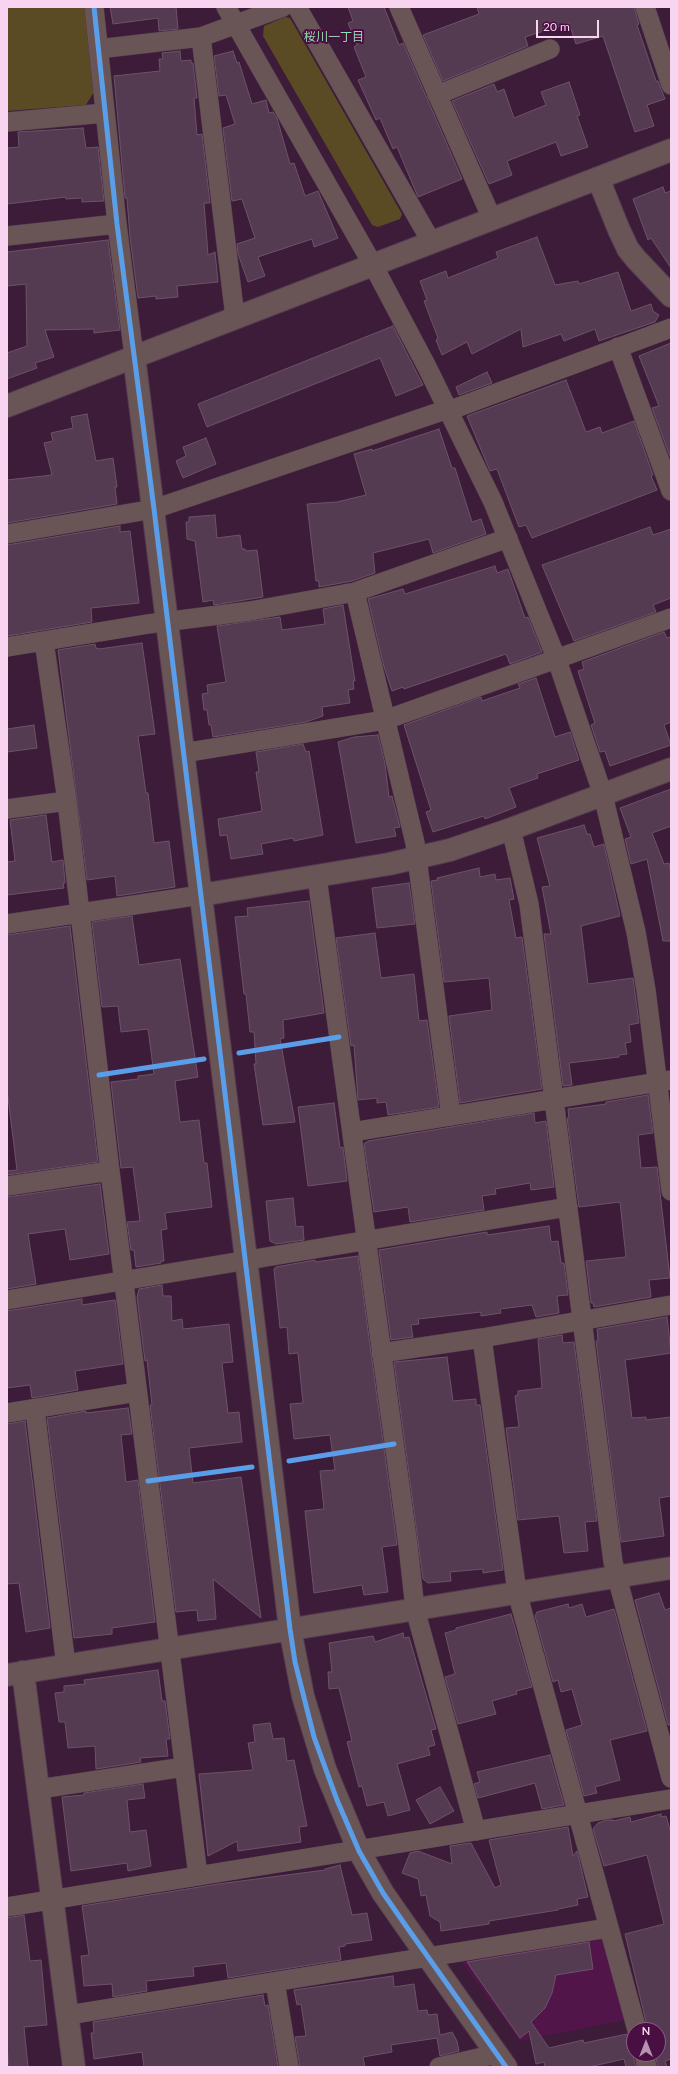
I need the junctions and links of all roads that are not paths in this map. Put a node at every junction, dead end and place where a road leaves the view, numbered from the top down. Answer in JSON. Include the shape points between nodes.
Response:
{"nodes":[{"id":1,"x":94,"y":7,"type":"edge"},
{"id":2,"x":226,"y":7,"type":"edge"},
{"id":3,"x":283,"y":7,"type":"edge"},
{"id":4,"x":298,"y":7,"type":"edge"},
{"id":5,"x":399,"y":7,"type":"edge"},
{"id":6,"x":646,"y":7,"type":"edge"},
{"id":7,"x":236,"y":24,"type":"junction"},
{"id":8,"x":201,"y":37,"type":"junction"},
{"id":9,"x":98,"y":49,"type":"junction"},
{"id":10,"x":550,"y":49,"type":"dead end"},
{"id":11,"x":671,"y":85,"type":"edge"},
{"id":12,"x":437,"y":95,"type":"junction"},
{"id":13,"x":105,"y":113,"type":"junction"},
{"id":14,"x":7,"y":122,"type":"edge"},
{"id":15,"x":671,"y":150,"type":"edge"},
{"id":16,"x":598,"y":178,"type":"junction"},
{"id":17,"x":492,"y":219,"type":"junction"},
{"id":18,"x":117,"y":224,"type":"junction"},
{"id":19,"x":7,"y":236,"type":"edge"},
{"id":20,"x":432,"y":243,"type":"junction"},
{"id":21,"x":373,"y":265,"type":"junction"},
{"id":22,"x":671,"y":296,"type":"edge"},
{"id":23,"x":235,"y":317,"type":"junction"},
{"id":24,"x":671,"y":328,"type":"edge"},
{"id":25,"x":618,"y":347,"type":"junction"},
{"id":26,"x":134,"y":356,"type":"junction"},
{"id":27,"x":7,"y":406,"type":"edge"},
{"id":28,"x":448,"y":410,"type":"junction"},
{"id":29,"x":671,"y":491,"type":"edge"},
{"id":30,"x":154,"y":509,"type":"junction"},
{"id":31,"x":7,"y":534,"type":"edge"},
{"id":32,"x":508,"y":538,"type":"junction"},
{"id":33,"x":355,"y":592,"type":"junction"},
{"id":34,"x":671,"y":618,"type":"edge"},
{"id":35,"x":168,"y":621,"type":"junction"},
{"id":36,"x":44,"y":641,"type":"junction"},
{"id":37,"x":7,"y":647,"type":"edge"},
{"id":38,"x":557,"y":660,"type":"junction"},
{"id":39,"x":385,"y":720,"type":"junction"},
{"id":40,"x":183,"y":753,"type":"junction"},
{"id":41,"x":671,"y":769,"type":"edge"},
{"id":42,"x":603,"y":795,"type":"junction"},
{"id":43,"x":67,"y":801,"type":"junction"},
{"id":44,"x":7,"y":809,"type":"edge"},
{"id":45,"x":511,"y":830,"type":"junction"},
{"id":46,"x":418,"y":859,"type":"junction"},
{"id":47,"x":317,"y":877,"type":"junction"},
{"id":48,"x":201,"y":895,"type":"junction"},
{"id":49,"x":80,"y":913,"type":"junction"},
{"id":50,"x":7,"y":924,"type":"edge"},
{"id":51,"x":664,"y":1082,"type":"edge"},
{"id":52,"x":555,"y":1100,"type":"junction"},
{"id":53,"x":452,"y":1116,"type":"junction"},
{"id":54,"x":352,"y":1132,"type":"junction"},
{"id":55,"x":110,"y":1171,"type":"junction"},
{"id":56,"x":7,"y":1186,"type":"edge"},
{"id":57,"x":671,"y":1191,"type":"edge"},
{"id":58,"x":568,"y":1208,"type":"junction"},
{"id":59,"x":366,"y":1240,"type":"junction"},
{"id":60,"x":246,"y":1259,"type":"junction"},
{"id":61,"x":123,"y":1280,"type":"junction"},
{"id":62,"x":7,"y":1300,"type":"edge"},
{"id":63,"x":671,"y":1305,"type":"edge"},
{"id":64,"x":582,"y":1321,"type":"junction"},
{"id":65,"x":482,"y":1338,"type":"junction"},
{"id":66,"x":381,"y":1353,"type":"junction"},
{"id":67,"x":137,"y":1392,"type":"junction"},
{"id":68,"x":35,"y":1409,"type":"junction"},
{"id":69,"x":7,"y":1413,"type":"edge"},
{"id":70,"x":671,"y":1568,"type":"edge"},
{"id":71,"x":616,"y":1577,"type":"junction"},
{"id":72,"x":516,"y":1592,"type":"junction"},
{"id":73,"x":415,"y":1609,"type":"junction"},
{"id":74,"x":290,"y":1629,"type":"junction"},
{"id":75,"x":168,"y":1648,"type":"junction"},
{"id":76,"x":66,"y":1666,"type":"junction"},
{"id":77,"x":15,"y":1674,"type":"edge"},
{"id":78,"x":184,"y":1767,"type":"junction"},
{"id":79,"x":671,"y":1778,"type":"edge"},
{"id":80,"x":39,"y":1789,"type":"junction"},
{"id":81,"x":671,"y":1799,"type":"edge"},
{"id":82,"x":578,"y":1814,"type":"junction"},
{"id":83,"x":476,"y":1830,"type":"junction"},
{"id":84,"x":359,"y":1851,"type":"junction"},
{"id":85,"x":198,"y":1876,"type":"junction"},
{"id":86,"x":53,"y":1899,"type":"junction"},
{"id":87,"x":7,"y":1907,"type":"edge"},
{"id":88,"x":608,"y":1928,"type":"junction"},
{"id":89,"x":428,"y":1958,"type":"junction"},
{"id":90,"x":275,"y":1982,"type":"junction"},
{"id":91,"x":68,"y":2015,"type":"junction"},
{"id":92,"x":635,"y":2022,"type":"edge"},
{"id":93,"x":501,"y":2060,"type":"edge"},
{"id":94,"x":74,"y":2067,"type":"edge"},
{"id":95,"x":289,"y":2067,"type":"edge"},
{"id":96,"x":439,"y":2067,"type":"edge"}],
"edges":[{"from":1,"to":9,"type":"street"},
{"from":2,"to":7,"type":"street"},
{"from":3,"to":7,"type":"street"},
{"from":4,"to":20,"type":"street"},
{"from":5,"to":12,"type":"street"},
{"from":6,"to":11,"type":"street"},
{"from":7,"to":8,"type":"street"},
{"from":7,"to":21,"type":"street"},
{"from":8,"to":9,"type":"street"},
{"from":8,"to":23,"type":"street"},
{"from":9,"to":13,"type":"street"},
{"from":10,"to":12,"type":"street"},
{"from":12,"to":17,"type":"street"},
{"from":13,"to":14,"type":"street"},
{"from":13,"to":18,"type":"street"},
{"from":15,"to":16,"type":"street"},
{"from":16,"to":17,"type":"street"},
{"from":16,"to":22,"type":"street","via":[[628,249]]},
{"from":17,"to":20,"type":"street"},
{"from":18,"to":19,"type":"street"},
{"from":18,"to":26,"type":"street"},
{"from":20,"to":21,"type":"street"},
{"from":21,"to":23,"type":"street"},
{"from":21,"to":28,"type":"street"},
{"from":23,"to":26,"type":"street"},
{"from":24,"to":25,"type":"street"},
{"from":25,"to":28,"type":"street"},
{"from":25,"to":29,"type":"street"},
{"from":26,"to":27,"type":"street"},
{"from":26,"to":30,"type":"street"},
{"from":28,"to":30,"type":"street"},
{"from":28,"to":32,"type":"street"},
{"from":30,"to":31,"type":"street"},
{"from":30,"to":35,"type":"street"},
{"from":32,"to":33,"type":"street"},
{"from":32,"to":38,"type":"street"},
{"from":33,"to":35,"type":"street","via":[[250,611]]},
{"from":33,"to":39,"type":"street"},
{"from":34,"to":38,"type":"street"},
{"from":35,"to":36,"type":"street"},
{"from":35,"to":40,"type":"street"},
{"from":36,"to":37,"type":"street"},
{"from":36,"to":43,"type":"street"},
{"from":38,"to":39,"type":"street"},
{"from":38,"to":42,"type":"street"},
{"from":39,"to":40,"type":"street"},
{"from":39,"to":46,"type":"street"},
{"from":40,"to":48,"type":"street"},
{"from":41,"to":42,"type":"street"},
{"from":42,"to":45,"type":"street"},
{"from":42,"to":51,"type":"street","via":[[642,962]]},
{"from":43,"to":44,"type":"street"},
{"from":43,"to":49,"type":"street"},
{"from":45,"to":46,"type":"street"},
{"from":45,"to":52,"type":"street","via":[[529,904]]},
{"from":46,"to":47,"type":"street"},
{"from":46,"to":53,"type":"street"},
{"from":47,"to":48,"type":"street"},
{"from":47,"to":54,"type":"street"},
{"from":48,"to":49,"type":"street"},
{"from":48,"to":60,"type":"street"},
{"from":49,"to":50,"type":"street"},
{"from":49,"to":55,"type":"street"},
{"from":51,"to":52,"type":"street"},
{"from":51,"to":57,"type":"street"},
{"from":52,"to":53,"type":"street"},
{"from":52,"to":58,"type":"street"},
{"from":53,"to":54,"type":"street"},
{"from":54,"to":59,"type":"street"},
{"from":55,"to":56,"type":"street"},
{"from":55,"to":61,"type":"street"},
{"from":58,"to":59,"type":"street"},
{"from":58,"to":64,"type":"street"},
{"from":59,"to":60,"type":"street"},
{"from":59,"to":66,"type":"street"},
{"from":60,"to":61,"type":"street"},
{"from":60,"to":74,"type":"street"},
{"from":61,"to":62,"type":"street"},
{"from":61,"to":67,"type":"street"},
{"from":63,"to":64,"type":"street"},
{"from":64,"to":65,"type":"street"},
{"from":64,"to":71,"type":"street"},
{"from":65,"to":66,"type":"street"},
{"from":65,"to":72,"type":"street"},
{"from":66,"to":73,"type":"street"},
{"from":67,"to":68,"type":"street"},
{"from":67,"to":75,"type":"street"},
{"from":68,"to":69,"type":"street"},
{"from":68,"to":76,"type":"street"},
{"from":70,"to":71,"type":"street"},
{"from":71,"to":72,"type":"street"},
{"from":71,"to":79,"type":"street"},
{"from":72,"to":73,"type":"street"},
{"from":72,"to":82,"type":"street"},
{"from":73,"to":74,"type":"street"},
{"from":73,"to":83,"type":"street"},
{"from":74,"to":75,"type":"street"},
{"from":74,"to":84,"type":"street","via":[[314,1736]]},
{"from":75,"to":76,"type":"street"},
{"from":75,"to":78,"type":"street"},
{"from":76,"to":77,"type":"street"},
{"from":77,"to":80,"type":"street"},
{"from":78,"to":80,"type":"street"},
{"from":78,"to":85,"type":"street"},
{"from":80,"to":86,"type":"street"},
{"from":81,"to":82,"type":"street"},
{"from":82,"to":83,"type":"street"},
{"from":82,"to":88,"type":"street"},
{"from":83,"to":84,"type":"street"},
{"from":84,"to":85,"type":"street"},
{"from":84,"to":89,"type":"street","via":[[383,1893]]},
{"from":85,"to":86,"type":"street"},
{"from":86,"to":87,"type":"street"},
{"from":86,"to":91,"type":"street"},
{"from":88,"to":89,"type":"street"},
{"from":88,"to":92,"type":"street"},
{"from":89,"to":90,"type":"street"},
{"from":89,"to":93,"type":"street"},
{"from":90,"to":91,"type":"street"},
{"from":90,"to":95,"type":"street"},
{"from":91,"to":94,"type":"street"},
{"from":93,"to":96,"type":"street"}]}
